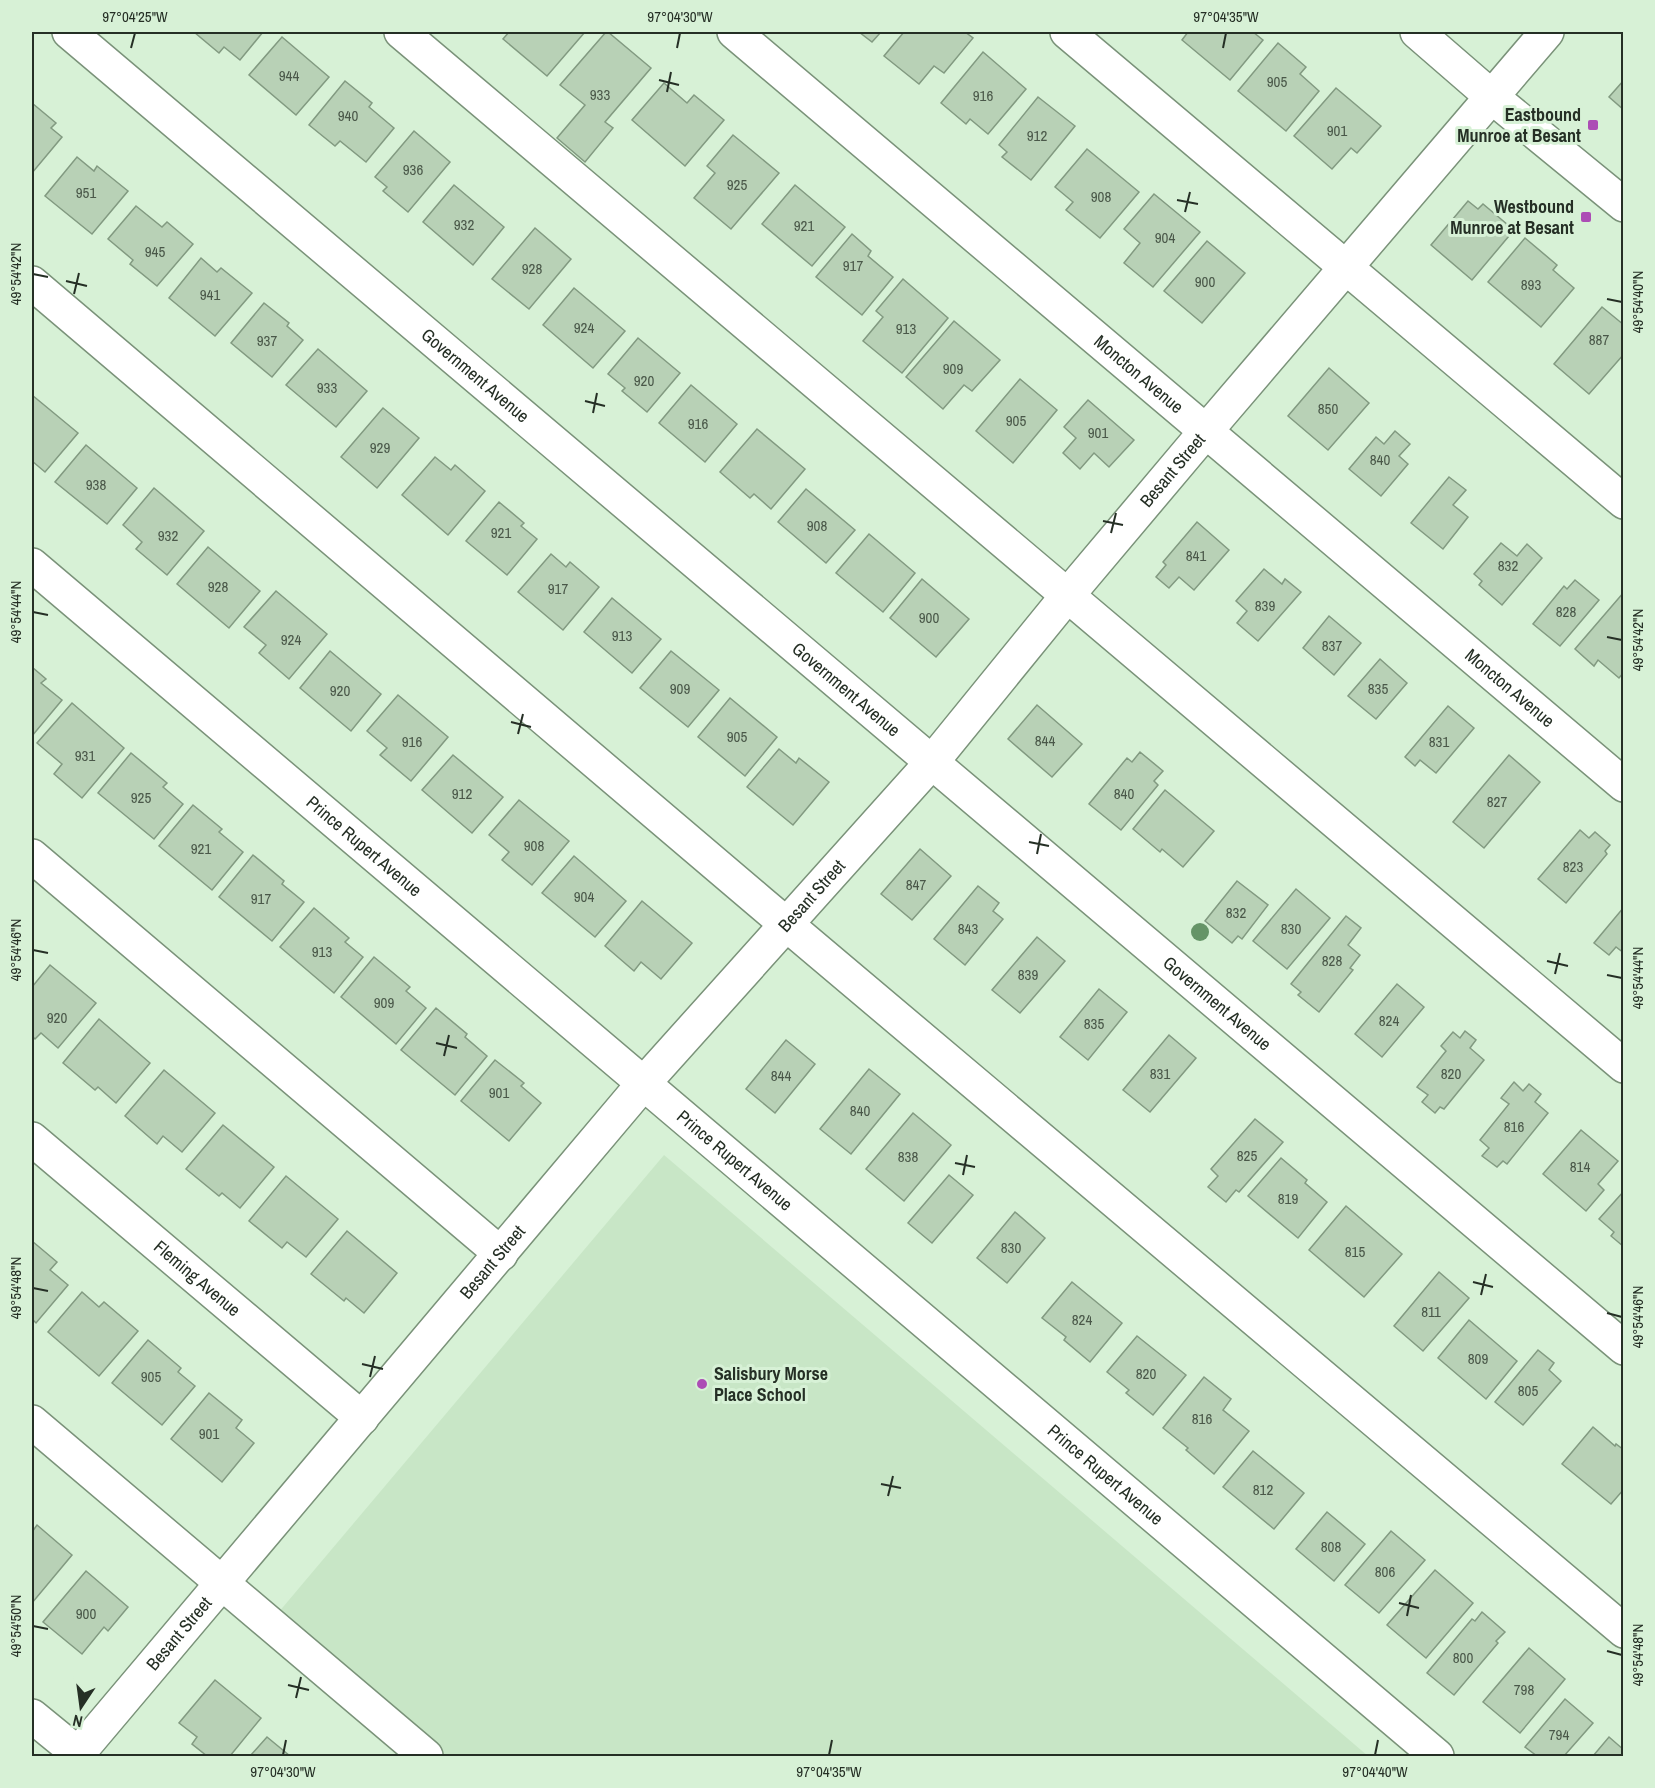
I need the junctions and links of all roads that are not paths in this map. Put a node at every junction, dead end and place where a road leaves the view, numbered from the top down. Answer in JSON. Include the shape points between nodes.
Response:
{"nodes":[{"id":1,"x":69,"y":32,"type":"edge"},
{"id":2,"x":401,"y":32,"type":"edge"},
{"id":3,"x":734,"y":32,"type":"edge"},
{"id":4,"x":1067,"y":32,"type":"edge"},
{"id":5,"x":1417,"y":32,"type":"edge"},
{"id":6,"x":1547,"y":32,"type":"edge"},
{"id":7,"x":1492,"y":98,"type":"junction"},
{"id":8,"x":1623,"y":205,"type":"edge"},
{"id":9,"x":1347,"y":267,"type":"junction"},
{"id":10,"x":32,"y":283,"type":"edge"},
{"id":11,"x":1206,"y":431,"type":"junction"},
{"id":12,"x":1623,"y":502,"type":"edge"},
{"id":13,"x":32,"y":565,"type":"edge"},
{"id":14,"x":1067,"y":596,"type":"junction"},
{"id":15,"x":932,"y":762,"type":"junction"},
{"id":16,"x":1623,"y":785,"type":"edge"},
{"id":17,"x":32,"y":856,"type":"edge"},
{"id":18,"x":788,"y":924,"type":"junction"},
{"id":19,"x":1623,"y":1066,"type":"edge"},
{"id":20,"x":644,"y":1084,"type":"junction"},
{"id":21,"x":32,"y":1139,"type":"edge"},
{"id":22,"x":501,"y":1254,"type":"junction"},
{"id":23,"x":1623,"y":1348,"type":"edge"},
{"id":24,"x":362,"y":1418,"type":"junction"},
{"id":25,"x":32,"y":1422,"type":"edge"},
{"id":26,"x":222,"y":1583,"type":"junction"},
{"id":27,"x":1623,"y":1631,"type":"edge"},
{"id":28,"x":32,"y":1716,"type":"edge"},
{"id":29,"x":78,"y":1756,"type":"edge"},
{"id":30,"x":426,"y":1756,"type":"edge"},
{"id":31,"x":1437,"y":1756,"type":"edge"}],
"edges":[{"from":1,"to":15,"type":"street","name":"Government Avenue"},
{"from":2,"to":14,"type":"street"},
{"from":3,"to":11,"type":"street","name":"Moncton Avenue"},
{"from":4,"to":9,"type":"street"},
{"from":5,"to":7,"type":"street"},
{"from":6,"to":7,"type":"street","name":"Besant Street"},
{"from":7,"to":8,"type":"street"},
{"from":7,"to":9,"type":"street","name":"Besant Street"},
{"from":9,"to":11,"type":"street","name":"Besant Street"},
{"from":9,"to":12,"type":"street"},
{"from":10,"to":18,"type":"street"},
{"from":11,"to":14,"type":"street","name":"Besant Street"},
{"from":11,"to":16,"type":"street","name":"Moncton Avenue"},
{"from":13,"to":20,"type":"street","name":"Prince Rupert Avenue"},
{"from":14,"to":15,"type":"street","name":"Besant Street"},
{"from":14,"to":19,"type":"street"},
{"from":15,"to":18,"type":"street","name":"Besant Street"},
{"from":15,"to":23,"type":"street","name":"Government Avenue"},
{"from":17,"to":22,"type":"street"},
{"from":18,"to":20,"type":"street","name":"Besant Street"},
{"from":18,"to":27,"type":"street"},
{"from":20,"to":22,"type":"street","name":"Besant Street"},
{"from":20,"to":31,"type":"street","name":"Prince Rupert Avenue"},
{"from":21,"to":24,"type":"street","name":"Fleming Avenue"},
{"from":22,"to":24,"type":"street","name":"Besant Street"},
{"from":24,"to":26,"type":"street","name":"Besant Street"},
{"from":25,"to":26,"type":"street"},
{"from":26,"to":29,"type":"street","name":"Besant Street"},
{"from":26,"to":30,"type":"street"},
{"from":28,"to":29,"type":"street"}]}
